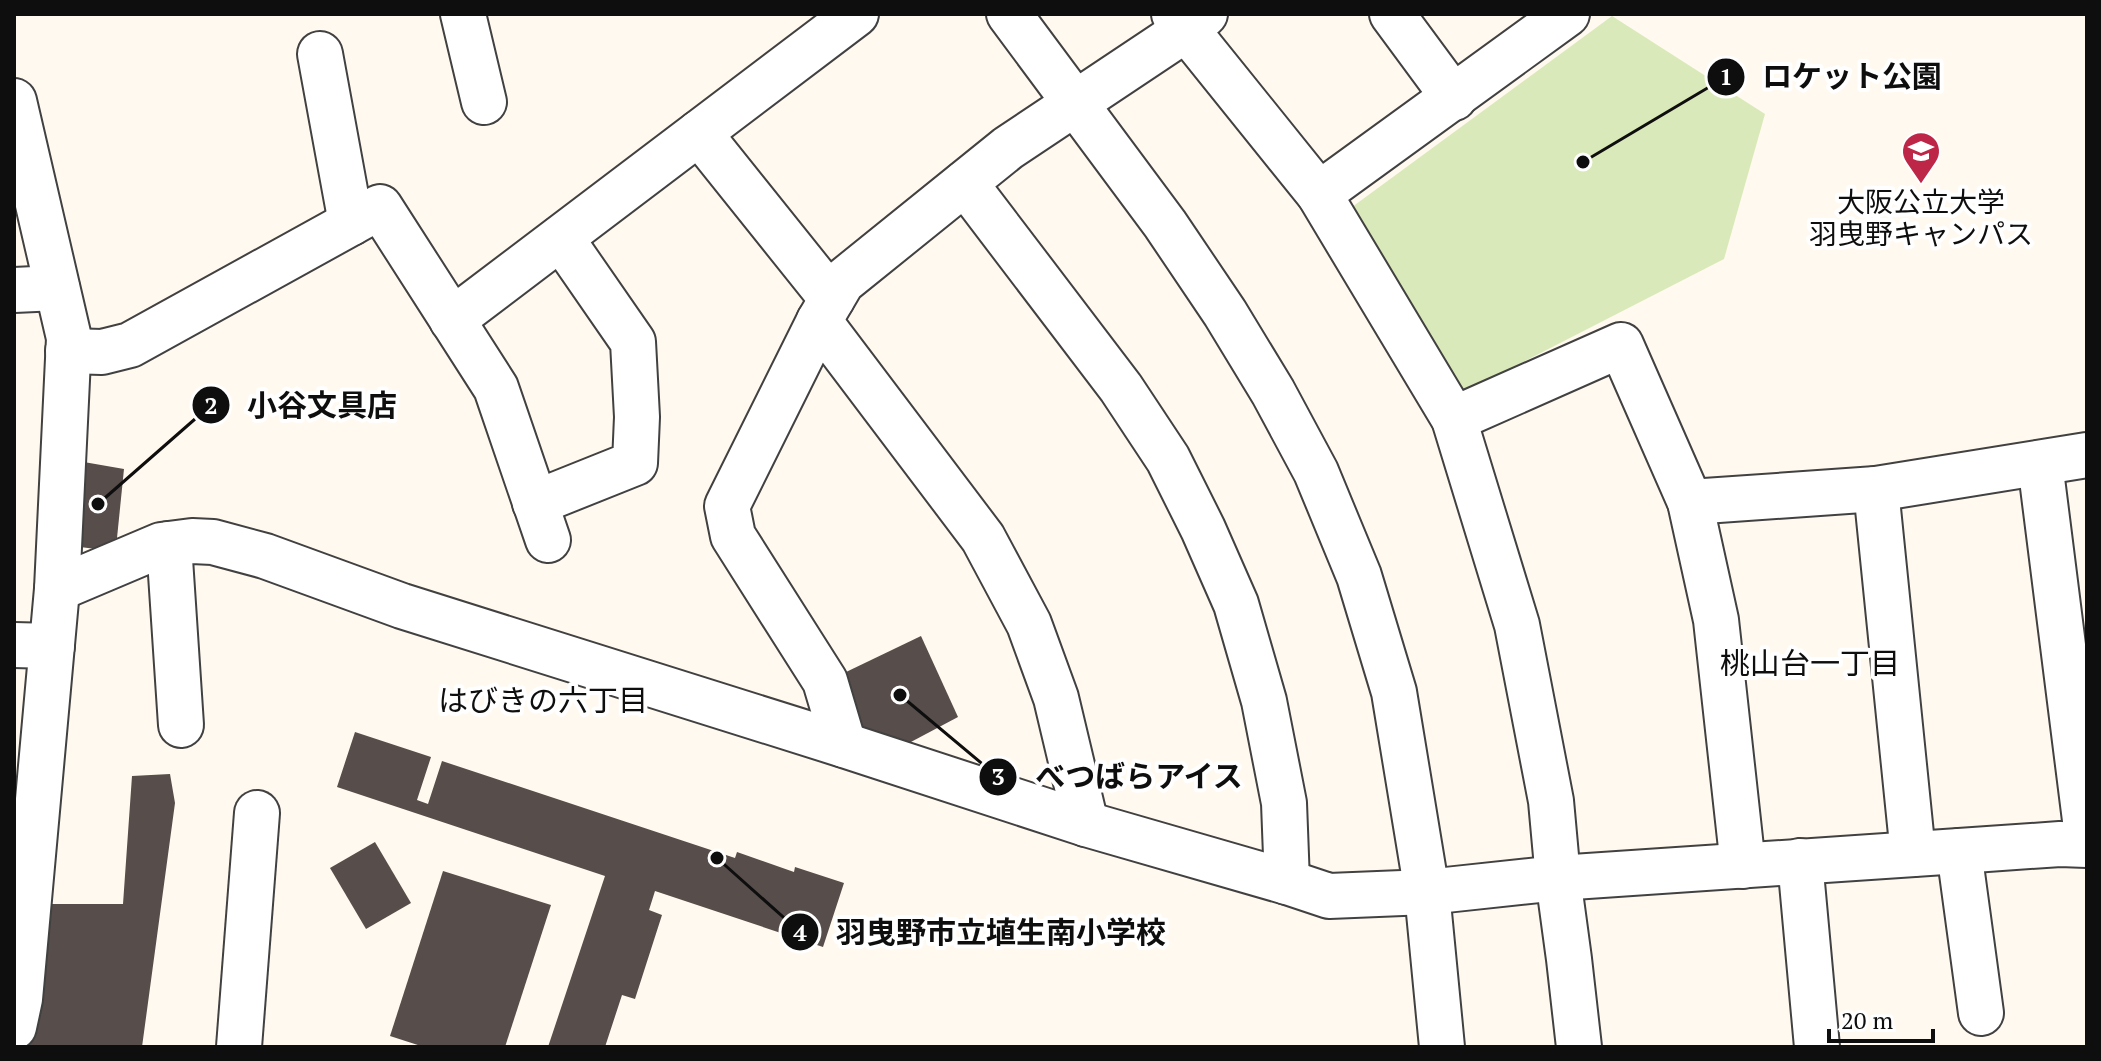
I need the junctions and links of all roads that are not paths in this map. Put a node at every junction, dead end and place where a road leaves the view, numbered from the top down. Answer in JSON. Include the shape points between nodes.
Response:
{"nodes":[{"id":1,"x":463,"y":14,"type":"edge"},
{"id":2,"x":856,"y":14,"type":"edge"},
{"id":3,"x":1009,"y":14,"type":"edge"},
{"id":4,"x":1392,"y":14,"type":"edge"},
{"id":5,"x":1567,"y":14,"type":"edge"},
{"id":6,"x":1188,"y":19,"type":"edge"},
{"id":7,"x":320,"y":54,"type":"dead end"},
{"id":8,"x":1454,"y":98,"type":"junction"},
{"id":9,"x":484,"y":102,"type":"dead end"},
{"id":10,"x":1074,"y":102,"type":"junction"},
{"id":11,"x":14,"y":103,"type":"edge"},
{"id":12,"x":699,"y":133,"type":"junction"},
{"id":13,"x":965,"y":183,"type":"junction"},
{"id":14,"x":1319,"y":194,"type":"junction"},
{"id":15,"x":351,"y":223,"type":"junction"},
{"id":16,"x":561,"y":238,"type":"junction"},
{"id":17,"x":57,"y":288,"type":"junction"},
{"id":18,"x":14,"y":290,"type":"edge"},
{"id":19,"x":826,"y":310,"type":"junction"},
{"id":20,"x":452,"y":320,"type":"junction"},
{"id":21,"x":68,"y":351,"type":"junction"},
{"id":22,"x":1454,"y":419,"type":"junction"},
{"id":23,"x":2087,"y":455,"type":"edge"},
{"id":24,"x":2040,"y":463,"type":"junction"},
{"id":25,"x":1876,"y":489,"type":"junction"},
{"id":26,"x":1690,"y":502,"type":"junction"},
{"id":27,"x":169,"y":544,"type":"junction"},
{"id":28,"x":57,"y":589,"type":"junction"},
{"id":29,"x":33,"y":645,"type":"edge"},
{"id":30,"x":181,"y":725,"type":"dead end"},
{"id":31,"x":844,"y":745,"type":"junction"},
{"id":32,"x":257,"y":813,"type":"dead end"},
{"id":33,"x":1086,"y":824,"type":"junction"},
{"id":34,"x":24,"y":830,"type":"edge"},
{"id":35,"x":2087,"y":836,"type":"edge"},
{"id":36,"x":2087,"y":845,"type":"edge"},
{"id":37,"x":1959,"y":851,"type":"junction"},
{"id":38,"x":1913,"y":854,"type":"junction"},
{"id":39,"x":1800,"y":861,"type":"junction"},
{"id":40,"x":1743,"y":866,"type":"junction"},
{"id":41,"x":1558,"y":878,"type":"junction"},
{"id":42,"x":1287,"y":882,"type":"junction"},
{"id":43,"x":1427,"y":892,"type":"junction"},
{"id":44,"x":19,"y":953,"type":"edge"},
{"id":45,"x":1981,"y":1013,"type":"dead end"},
{"id":46,"x":14,"y":1027,"type":"edge"},
{"id":47,"x":239,"y":1047,"type":"edge"},
{"id":48,"x":1442,"y":1047,"type":"edge"},
{"id":49,"x":1579,"y":1047,"type":"edge"},
{"id":50,"x":1817,"y":1047,"type":"edge"}],
"edges":[{"from":1,"to":9,"type":"street"},
{"from":2,"to":12,"type":"street"},
{"from":3,"to":10,"type":"street"},
{"from":4,"to":8,"type":"street"},
{"from":5,"to":8,"type":"street"},
{"from":6,"to":10,"type":"street"},
{"from":6,"to":14,"type":"street"},
{"from":7,"to":15,"type":"street"},
{"from":8,"to":14,"type":"street"},
{"from":10,"to":13,"type":"street"},
{"from":10,"to":43,"type":"street","via":[[1225,313],[1316,472],[1359,576],[1394,692]]},
{"from":11,"to":17,"type":"street"},
{"from":12,"to":16,"type":"street"},
{"from":12,"to":19,"type":"street"},
{"from":13,"to":19,"type":"street","via":[[842,282]]},
{"from":13,"to":42,"type":"street","via":[[1121,388],[1168,459],[1203,529],[1236,604],[1264,701],[1284,803]]},
{"from":14,"to":22,"type":"street"},
{"from":15,"to":20,"type":"street","via":[[380,207]]},
{"from":15,"to":21,"type":"street","via":[[130,345],[102,352]]},
{"from":16,"to":20,"type":"street"},
{"from":16,"to":20,"type":"street","via":[[633,342],[635,463],[542,521],[496,388]]},
{"from":17,"to":18,"type":"street"},
{"from":17,"to":21,"type":"street"},
{"from":19,"to":31,"type":"street","via":[[727,506],[733,536],[825,681]]},
{"from":19,"to":33,"type":"street","via":[[983,538],[1029,624],[1056,698]]},
{"from":21,"to":28,"type":"street"},
{"from":22,"to":26,"type":"street","via":[[1621,345]]},
{"from":22,"to":41,"type":"street","via":[[1517,625],[1551,801]]},
{"from":23,"to":24,"type":"street"},
{"from":24,"to":25,"type":"street"},
{"from":24,"to":35,"type":"street"},
{"from":25,"to":26,"type":"street"},
{"from":25,"to":38,"type":"street"},
{"from":26,"to":40,"type":"street","via":[[1716,620]]},
{"from":27,"to":28,"type":"street"},
{"from":27,"to":30,"type":"street"},
{"from":27,"to":31,"type":"street","via":[[213,542],[265,556],[402,606]]},
{"from":28,"to":29,"type":"street"},
{"from":29,"to":34,"type":"street"},
{"from":31,"to":33,"type":"street"},
{"from":32,"to":47,"type":"street"},
{"from":33,"to":42,"type":"street"},
{"from":34,"to":44,"type":"street"},
{"from":36,"to":37,"type":"street"},
{"from":37,"to":38,"type":"street"},
{"from":37,"to":45,"type":"street"},
{"from":38,"to":39,"type":"street"},
{"from":39,"to":40,"type":"street"},
{"from":39,"to":50,"type":"street"},
{"from":40,"to":41,"type":"street"},
{"from":41,"to":43,"type":"street"},
{"from":41,"to":49,"type":"street"},
{"from":42,"to":43,"type":"street","via":[[1329,896]]},
{"from":43,"to":48,"type":"street"},
{"from":44,"to":46,"type":"street","via":[[20,999]]}]}
